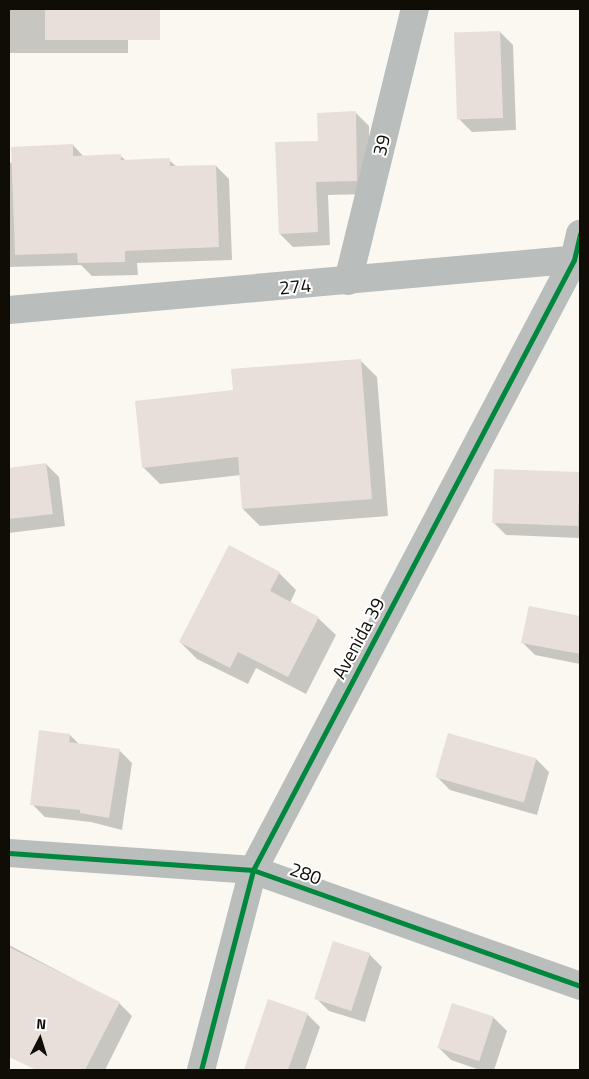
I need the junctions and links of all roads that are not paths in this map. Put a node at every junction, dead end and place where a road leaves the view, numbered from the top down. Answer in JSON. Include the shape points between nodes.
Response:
{"nodes":[{"id":1,"x":415,"y":9,"type":"edge"},
{"id":2,"x":580,"y":234,"type":"edge"},
{"id":3,"x":577,"y":260,"type":"edge"},
{"id":4,"x":348,"y":281,"type":"junction"},
{"id":5,"x":9,"y":310,"type":"edge"},
{"id":6,"x":9,"y":853,"type":"edge"},
{"id":7,"x":253,"y":870,"type":"junction"},
{"id":8,"x":580,"y":986,"type":"edge"},
{"id":9,"x":201,"y":1070,"type":"edge"}],
"edges":[{"from":1,"to":4,"type":"street","name":"39"},
{"from":2,"to":3,"type":"street","name":"Avenida 39"},
{"from":3,"to":4,"type":"street","name":"274"},
{"from":3,"to":7,"type":"street","name":"Avenida 39"},
{"from":4,"to":5,"type":"street","name":"274"},
{"from":6,"to":7,"type":"street","name":"280"},
{"from":7,"to":8,"type":"street","name":"280"},
{"from":7,"to":9,"type":"street","name":"Avenida 39"}]}
